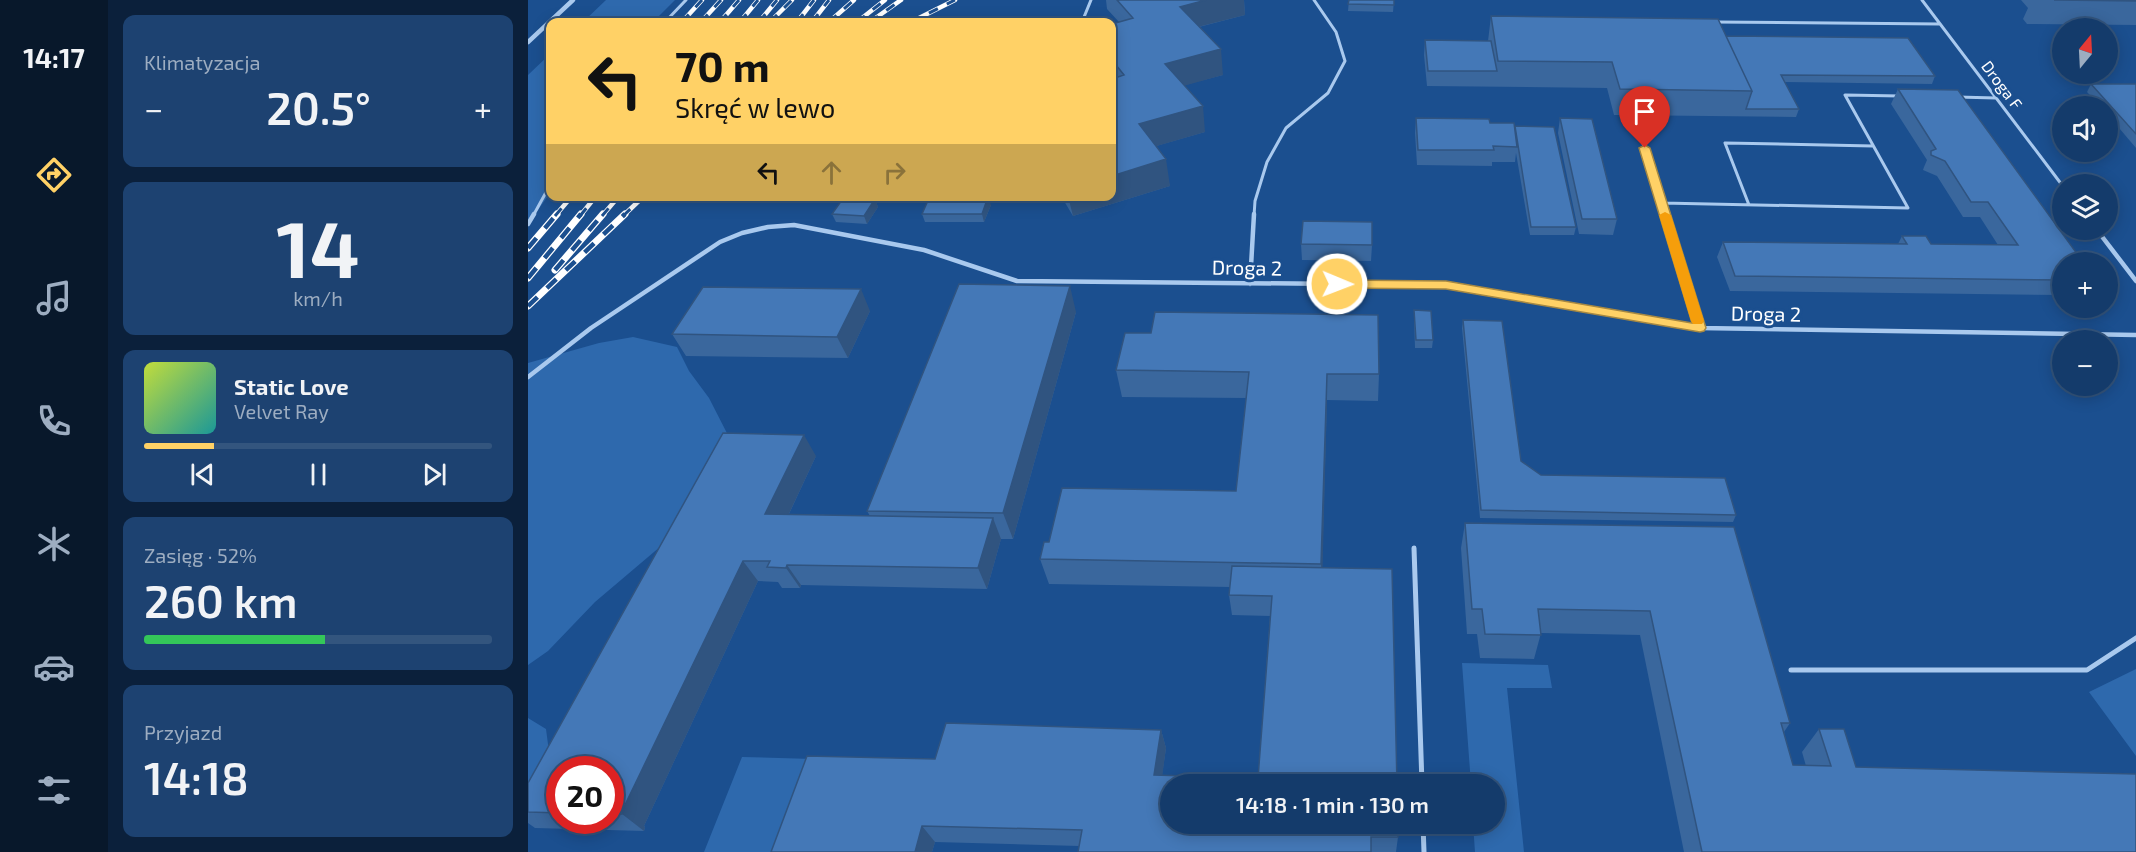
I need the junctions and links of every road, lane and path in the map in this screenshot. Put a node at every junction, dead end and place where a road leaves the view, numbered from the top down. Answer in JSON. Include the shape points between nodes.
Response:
{"nodes":[{"id":1,"x":573,"y":0,"type":"edge"},
{"id":2,"x":686,"y":0,"type":"edge"},
{"id":3,"x":1091,"y":0,"type":"edge"},
{"id":4,"x":1314,"y":0,"type":"edge"},
{"id":5,"x":1922,"y":0,"type":"edge"},
{"id":6,"x":554,"y":18,"type":"edge"},
{"id":7,"x":669,"y":18,"type":"edge"},
{"id":8,"x":1084,"y":18,"type":"edge"},
{"id":9,"x":1706,"y":22,"type":"edge"},
{"id":10,"x":1940,"y":24,"type":"junction"},
{"id":11,"x":546,"y":25,"type":"edge"},
{"id":12,"x":528,"y":42,"type":"edge"},
{"id":13,"x":1903,"y":96,"type":"edge"},
{"id":14,"x":1949,"y":97,"type":"edge"},
{"id":15,"x":1996,"y":98,"type":"junction"},
{"id":16,"x":1639,"y":130,"type":"dead end"},
{"id":17,"x":1873,"y":146,"type":"junction"},
{"id":18,"x":2054,"y":174,"type":"edge"},
{"id":19,"x":546,"y":192,"type":"edge"},
{"id":20,"x":1662,"y":203,"type":"junction"},
{"id":21,"x":1749,"y":205,"type":"junction"},
{"id":22,"x":528,"y":224,"type":"edge"},
{"id":23,"x":2105,"y":240,"type":"edge"},
{"id":24,"x":2136,"y":281,"type":"edge"},
{"id":25,"x":1250,"y":284,"type":"junction"},
{"id":26,"x":1700,"y":328,"type":"junction"},
{"id":27,"x":2136,"y":335,"type":"edge"},
{"id":28,"x":528,"y":377,"type":"edge"},
{"id":29,"x":1414,"y":548,"type":"dead end"},
{"id":30,"x":2136,"y":638,"type":"edge"},
{"id":31,"x":1791,"y":670,"type":"dead end"},
{"id":32,"x":1422,"y":774,"type":"edge"},
{"id":33,"x":1423,"y":834,"type":"edge"},
{"id":34,"x":1424,"y":852,"type":"edge"}],
"edges":[{"from":1,"to":6,"type":"street"},
{"from":2,"to":7,"type":"lane"},
{"from":3,"to":8,"type":"lane"},
{"from":4,"to":25,"type":"lane","via":[[1336,32],[1345,62],[1329,93],[1286,128],[1267,162],[1255,201]]},
{"from":5,"to":10,"type":"lane","name":"Droga F"},
{"from":9,"to":10,"type":"lane"},
{"from":10,"to":15,"type":"lane","name":"Droga F"},
{"from":11,"to":12,"type":"street"},
{"from":13,"to":17,"type":"lane","via":[[1845,95]]},
{"from":14,"to":15,"type":"lane"},
{"from":15,"to":18,"type":"lane","name":"Droga F"},
{"from":16,"to":20,"type":"lane"},
{"from":17,"to":21,"type":"lane","via":[[1725,143]]},
{"from":17,"to":21,"type":"lane","via":[[1908,208]]},
{"from":19,"to":22,"type":"lane"},
{"from":20,"to":21,"type":"lane"},
{"from":20,"to":26,"type":"lane"},
{"from":23,"to":24,"type":"lane"},
{"from":25,"to":26,"type":"lane","name":"Droga 2","via":[[1446,285]]},
{"from":25,"to":28,"type":"lane","name":"Droga 2","via":[[1017,281],[924,250],[794,225],[768,227],[720,242],[591,328]]},
{"from":26,"to":27,"type":"lane","name":"Droga 2"},
{"from":29,"to":32,"type":"lane"},
{"from":30,"to":31,"type":"lane","via":[[2087,670]]},
{"from":33,"to":34,"type":"lane"}]}
